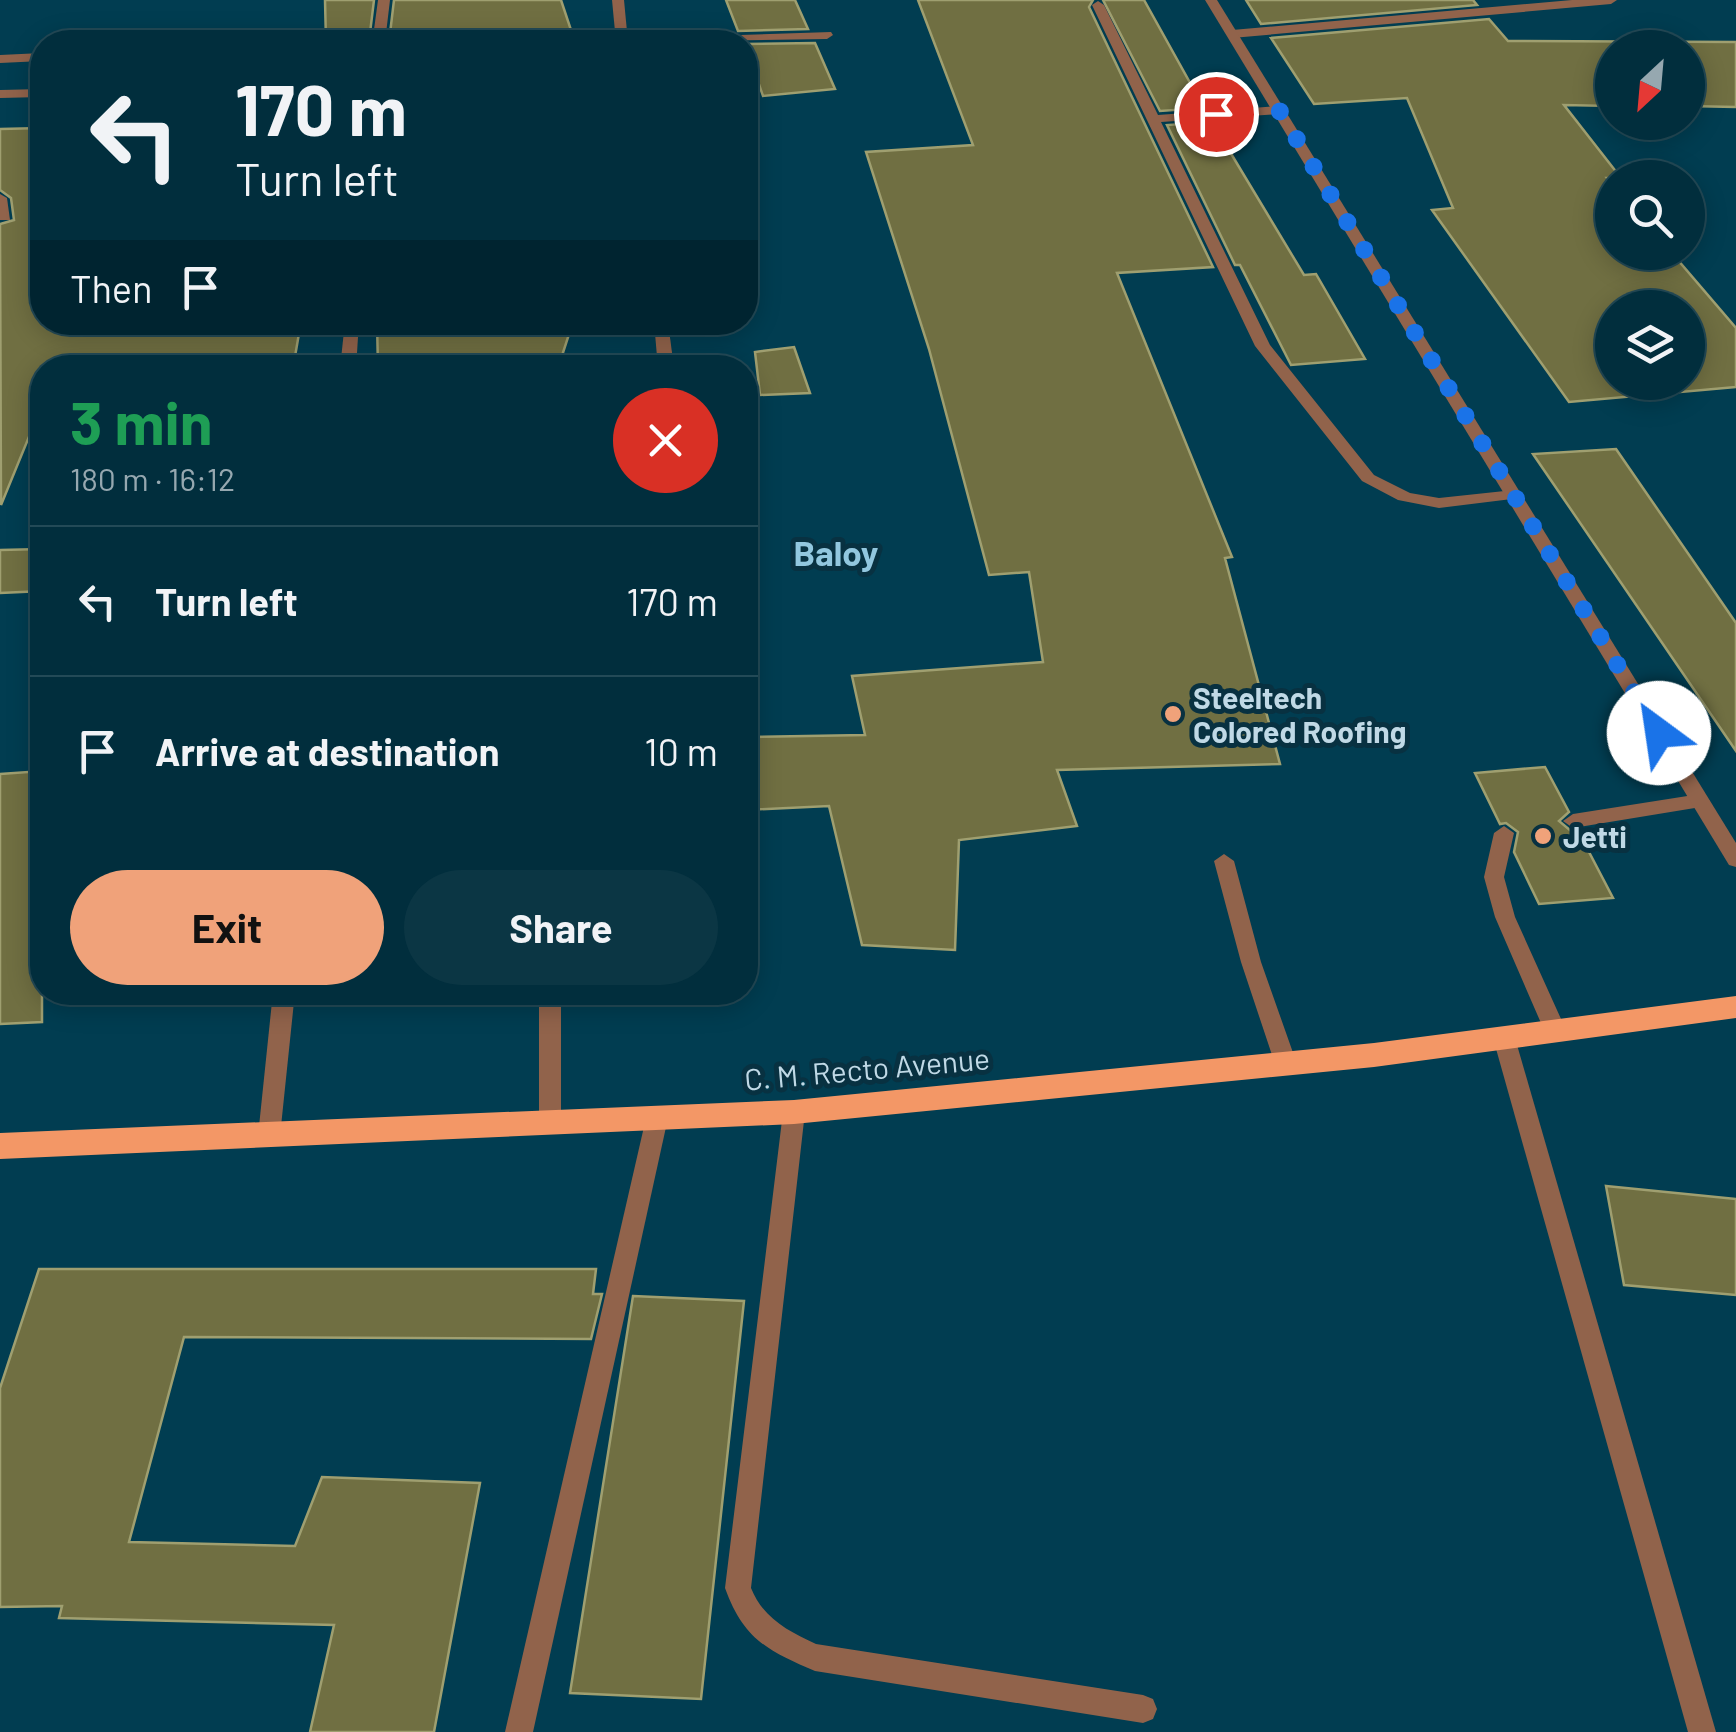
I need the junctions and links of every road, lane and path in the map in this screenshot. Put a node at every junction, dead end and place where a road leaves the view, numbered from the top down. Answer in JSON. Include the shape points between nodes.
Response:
{"nodes":[{"id":1,"x":384,"y":0,"type":"edge"},
{"id":2,"x":618,"y":0,"type":"edge"},
{"id":3,"x":1211,"y":0,"type":"edge"},
{"id":4,"x":1611,"y":0,"type":"edge"},
{"id":5,"x":1098,"y":5,"type":"dead end"},
{"id":6,"x":380,"y":30,"type":"edge"},
{"id":7,"x":621,"y":30,"type":"edge"},
{"id":8,"x":826,"y":34,"type":"dead end"},
{"id":9,"x":1232,"y":34,"type":"junction"},
{"id":10,"x":758,"y":37,"type":"edge"},
{"id":11,"x":30,"y":58,"type":"edge"},
{"id":12,"x":0,"y":59,"type":"edge"},
{"id":13,"x":30,"y":93,"type":"edge"},
{"id":14,"x":0,"y":94,"type":"edge"},
{"id":15,"x":1279,"y":110,"type":"junction"},
{"id":16,"x":1153,"y":119,"type":"junction"},
{"id":17,"x":0,"y":198,"type":"edge"},
{"id":18,"x":5,"y":217,"type":"dead end"},
{"id":19,"x":1514,"y":494,"type":"junction"},
{"id":20,"x":1700,"y":801,"type":"junction"},
{"id":21,"x":1574,"y":822,"type":"dead end"},
{"id":22,"x":1504,"y":833,"type":"dead end"},
{"id":23,"x":1736,"y":860,"type":"edge"},
{"id":24,"x":1224,"y":862,"type":"dead end"},
{"id":25,"x":283,"y":1005,"type":"edge"},
{"id":26,"x":550,"y":1005,"type":"edge"},
{"id":27,"x":1736,"y":1007,"type":"edge"},
{"id":28,"x":1555,"y":1030,"type":"junction"},
{"id":29,"x":1504,"y":1038,"type":"junction"},
{"id":30,"x":1286,"y":1064,"type":"junction"},
{"id":31,"x":794,"y":1112,"type":"junction"},
{"id":32,"x":657,"y":1118,"type":"junction"},
{"id":33,"x":550,"y":1123,"type":"junction"},
{"id":34,"x":269,"y":1136,"type":"junction"},
{"id":35,"x":0,"y":1146,"type":"edge"},
{"id":36,"x":1143,"y":1709,"type":"dead end"},
{"id":37,"x":519,"y":1732,"type":"edge"},
{"id":38,"x":1702,"y":1732,"type":"edge"}],
"edges":[{"from":1,"to":6,"type":"street"},
{"from":2,"to":7,"type":"street"},
{"from":3,"to":9,"type":"street"},
{"from":4,"to":9,"type":"street"},
{"from":5,"to":16,"type":"street"},
{"from":8,"to":10,"type":"street"},
{"from":9,"to":15,"type":"street"},
{"from":11,"to":12,"type":"street"},
{"from":13,"to":14,"type":"street"},
{"from":15,"to":16,"type":"street"},
{"from":15,"to":19,"type":"street"},
{"from":16,"to":19,"type":"street","via":[[1262,346],[1368,478],[1386,491],[1449,506]]},
{"from":17,"to":18,"type":"street"},
{"from":19,"to":20,"type":"street"},
{"from":20,"to":21,"type":"street"},
{"from":20,"to":23,"type":"street"},
{"from":22,"to":28,"type":"street","via":[[1494,877]]},
{"from":24,"to":30,"type":"street"},
{"from":25,"to":34,"type":"street"},
{"from":26,"to":33,"type":"street"},
{"from":27,"to":28,"type":"highway","name":"C. M. Recto Avenue"},
{"from":28,"to":29,"type":"highway","name":"C. M. Recto Avenue"},
{"from":29,"to":30,"type":"highway","name":"C. M. Recto Avenue"},
{"from":29,"to":38,"type":"street"},
{"from":30,"to":31,"type":"highway","name":"C. M. Recto Avenue"},
{"from":31,"to":32,"type":"highway","name":"C. M. Recto Avenue"},
{"from":31,"to":36,"type":"street","via":[[738,1588],[746,1614],[771,1636],[815,1658]]},
{"from":32,"to":33,"type":"highway","name":"C. M. Recto Avenue"},
{"from":32,"to":37,"type":"street"},
{"from":33,"to":34,"type":"highway","name":"C. M. Recto Avenue"},
{"from":34,"to":35,"type":"highway","name":"C. M. Recto Avenue"}]}
